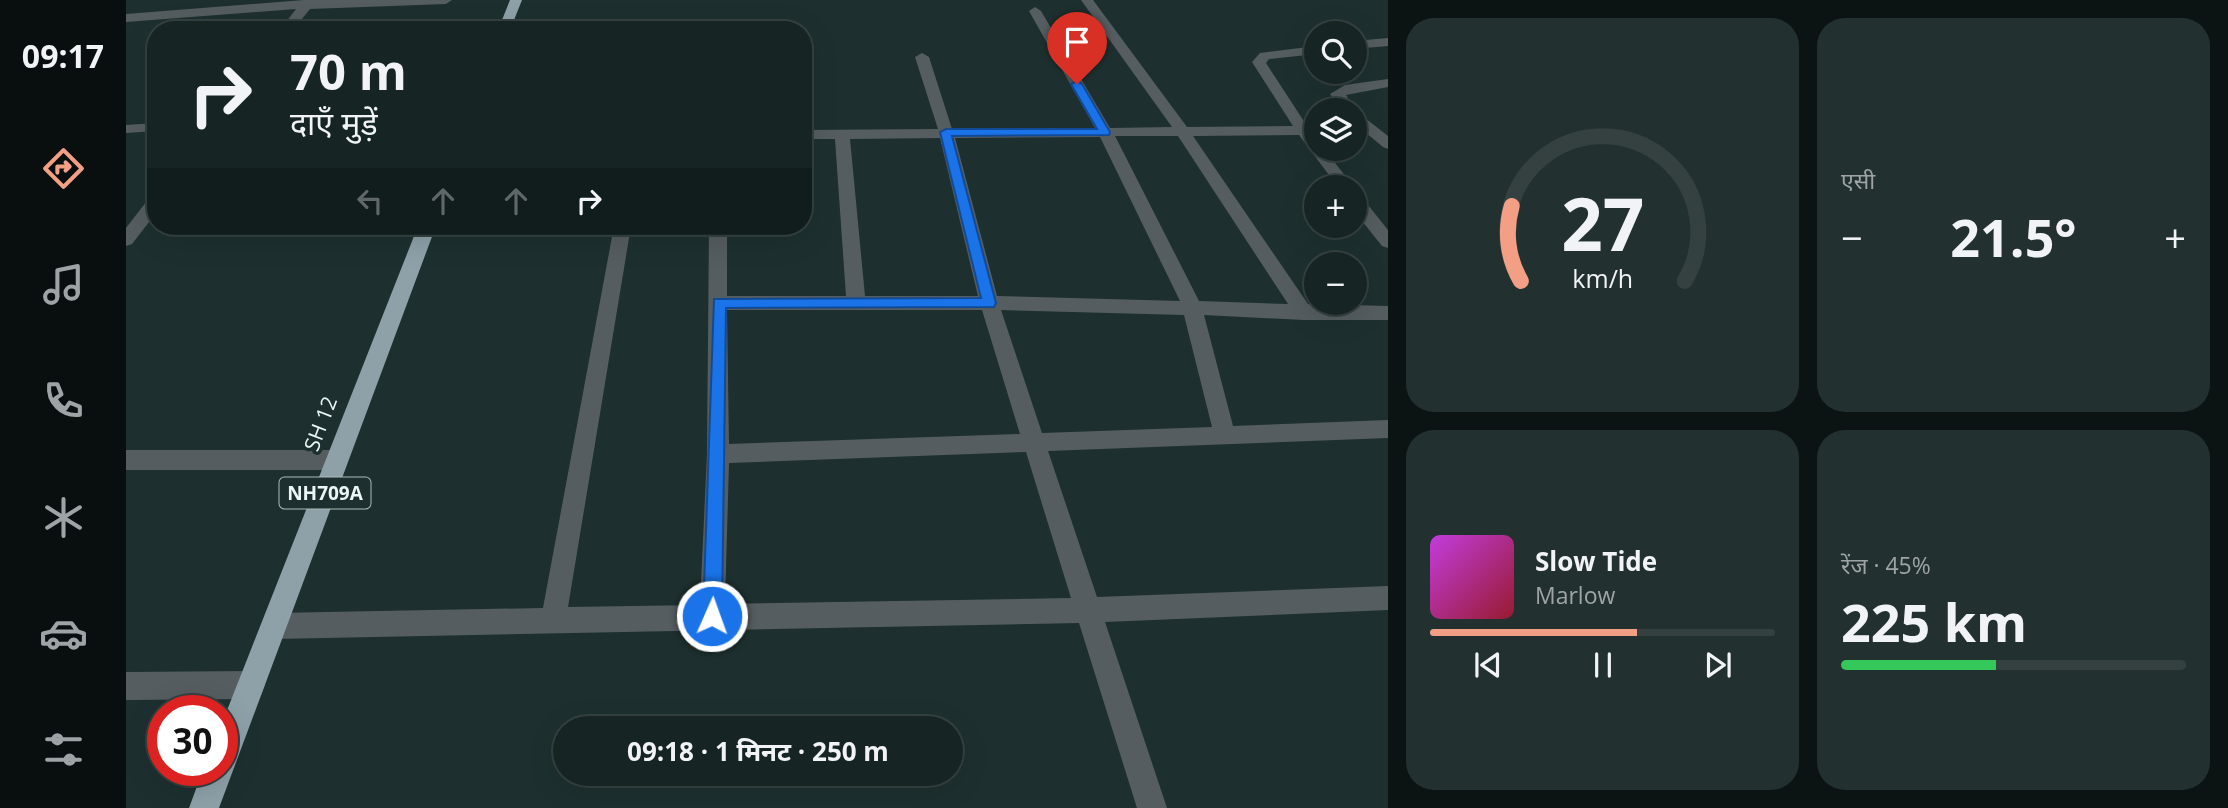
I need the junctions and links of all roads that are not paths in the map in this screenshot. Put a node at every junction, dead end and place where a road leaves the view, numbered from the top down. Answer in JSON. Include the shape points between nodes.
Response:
{"nodes":[{"id":1,"x":446,"y":0,"type":"edge"},
{"id":2,"x":516,"y":0,"type":"edge"},
{"id":3,"x":1087,"y":0,"type":"edge"},
{"id":4,"x":308,"y":2,"type":"edge"},
{"id":5,"x":1035,"y":11,"type":"dead end"},
{"id":6,"x":126,"y":18,"type":"edge"},
{"id":7,"x":293,"y":21,"type":"edge"},
{"id":8,"x":507,"y":21,"type":"edge"},
{"id":9,"x":1388,"y":41,"type":"edge"},
{"id":10,"x":1367,"y":43,"type":"edge"},
{"id":11,"x":1304,"y":51,"type":"edge"},
{"id":12,"x":922,"y":57,"type":"dead end"},
{"id":13,"x":1388,"y":83,"type":"edge"},
{"id":14,"x":1340,"y":98,"type":"edge"},
{"id":15,"x":1304,"y":124,"type":"edge"},
{"id":16,"x":147,"y":128,"type":"edge"},
{"id":17,"x":126,"y":129,"type":"edge"},
{"id":18,"x":1304,"y":130,"type":"edge"},
{"id":19,"x":946,"y":132,"type":"junction"},
{"id":20,"x":1105,"y":132,"type":"junction"},
{"id":21,"x":1184,"y":132,"type":"junction"},
{"id":22,"x":1367,"y":133,"type":"edge"},
{"id":23,"x":842,"y":134,"type":"junction"},
{"id":24,"x":812,"y":135,"type":"edge"},
{"id":25,"x":1388,"y":144,"type":"edge"},
{"id":26,"x":1325,"y":161,"type":"edge"},
{"id":27,"x":1337,"y":175,"type":"edge"},
{"id":28,"x":147,"y":213,"type":"edge"},
{"id":29,"x":1367,"y":215,"type":"edge"},
{"id":30,"x":424,"y":235,"type":"edge"},
{"id":31,"x":620,"y":235,"type":"edge"},
{"id":32,"x":718,"y":235,"type":"edge"},
{"id":33,"x":126,"y":240,"type":"edge"},
{"id":34,"x":1388,"y":242,"type":"edge"},
{"id":35,"x":856,"y":302,"type":"junction"},
{"id":36,"x":719,"y":303,"type":"junction"},
{"id":37,"x":989,"y":303,"type":"junction"},
{"id":38,"x":1192,"y":307,"type":"junction"},
{"id":39,"x":1304,"y":313,"type":"joint"},
{"id":40,"x":1367,"y":313,"type":"edge"},
{"id":41,"x":1388,"y":313,"type":"edge"},
{"id":42,"x":1388,"y":429,"type":"edge"},
{"id":43,"x":1225,"y":437,"type":"junction"},
{"id":44,"x":1036,"y":441,"type":"junction"},
{"id":45,"x":718,"y":454,"type":"junction"},
{"id":46,"x":126,"y":460,"type":"edge"},
{"id":47,"x":337,"y":460,"type":"junction"},
{"id":48,"x":1388,"y":598,"type":"edge"},
{"id":49,"x":1088,"y":610,"type":"junction"},
{"id":50,"x":712,"y":616,"type":"junction"},
{"id":51,"x":553,"y":622,"type":"junction"},
{"id":52,"x":274,"y":626,"type":"junction"},
{"id":53,"x":251,"y":685,"type":"junction"},
{"id":54,"x":126,"y":686,"type":"edge"},
{"id":55,"x":238,"y":719,"type":"edge"},
{"id":56,"x":212,"y":786,"type":"edge"},
{"id":57,"x":204,"y":808,"type":"edge"},
{"id":58,"x":1152,"y":808,"type":"edge"}],
"edges":[{"from":1,"to":4,"type":"street"},
{"from":2,"to":8,"type":"highway"},
{"from":3,"to":21,"type":"street"},
{"from":4,"to":6,"type":"street"},
{"from":4,"to":7,"type":"street"},
{"from":5,"to":20,"type":"street"},
{"from":9,"to":10,"type":"street"},
{"from":11,"to":15,"type":"street","via":[[1265,56],[1259,62]]},
{"from":12,"to":19,"type":"street"},
{"from":13,"to":14,"type":"street","via":[[1350,88],[1337,94]]},
{"from":16,"to":17,"type":"street"},
{"from":18,"to":21,"type":"street"},
{"from":19,"to":20,"type":"street"},
{"from":19,"to":23,"type":"street"},
{"from":19,"to":37,"type":"street"},
{"from":20,"to":21,"type":"street"},
{"from":20,"to":38,"type":"street"},
{"from":21,"to":39,"type":"street"},
{"from":22,"to":25,"type":"street"},
{"from":23,"to":24,"type":"street"},
{"from":23,"to":35,"type":"street"},
{"from":26,"to":27,"type":"street"},
{"from":28,"to":33,"type":"street"},
{"from":29,"to":34,"type":"street"},
{"from":30,"to":47,"type":"highway","name":"SH 12","number":"NH709A"},
{"from":31,"to":51,"type":"street"},
{"from":32,"to":36,"type":"street"},
{"from":35,"to":36,"type":"street"},
{"from":35,"to":37,"type":"street"},
{"from":36,"to":45,"type":"street"},
{"from":37,"to":38,"type":"street"},
{"from":37,"to":44,"type":"street"},
{"from":38,"to":39,"type":"street"},
{"from":38,"to":43,"type":"street"},
{"from":40,"to":41,"type":"street"},
{"from":42,"to":43,"type":"street"},
{"from":43,"to":44,"type":"street"},
{"from":44,"to":45,"type":"street"},
{"from":44,"to":49,"type":"street"},
{"from":45,"to":50,"type":"street"},
{"from":46,"to":47,"type":"street"},
{"from":47,"to":52,"type":"highway","name":"SH 12","number":"NH709A"},
{"from":48,"to":49,"type":"street"},
{"from":49,"to":50,"type":"street"},
{"from":49,"to":58,"type":"street"},
{"from":50,"to":51,"type":"street"},
{"from":51,"to":52,"type":"street"},
{"from":52,"to":53,"type":"highway","name":"SH 12","number":"NH709A"},
{"from":53,"to":54,"type":"street"},
{"from":53,"to":55,"type":"highway","name":"SH 12","number":"NH709A"},
{"from":56,"to":57,"type":"highway"}]}
